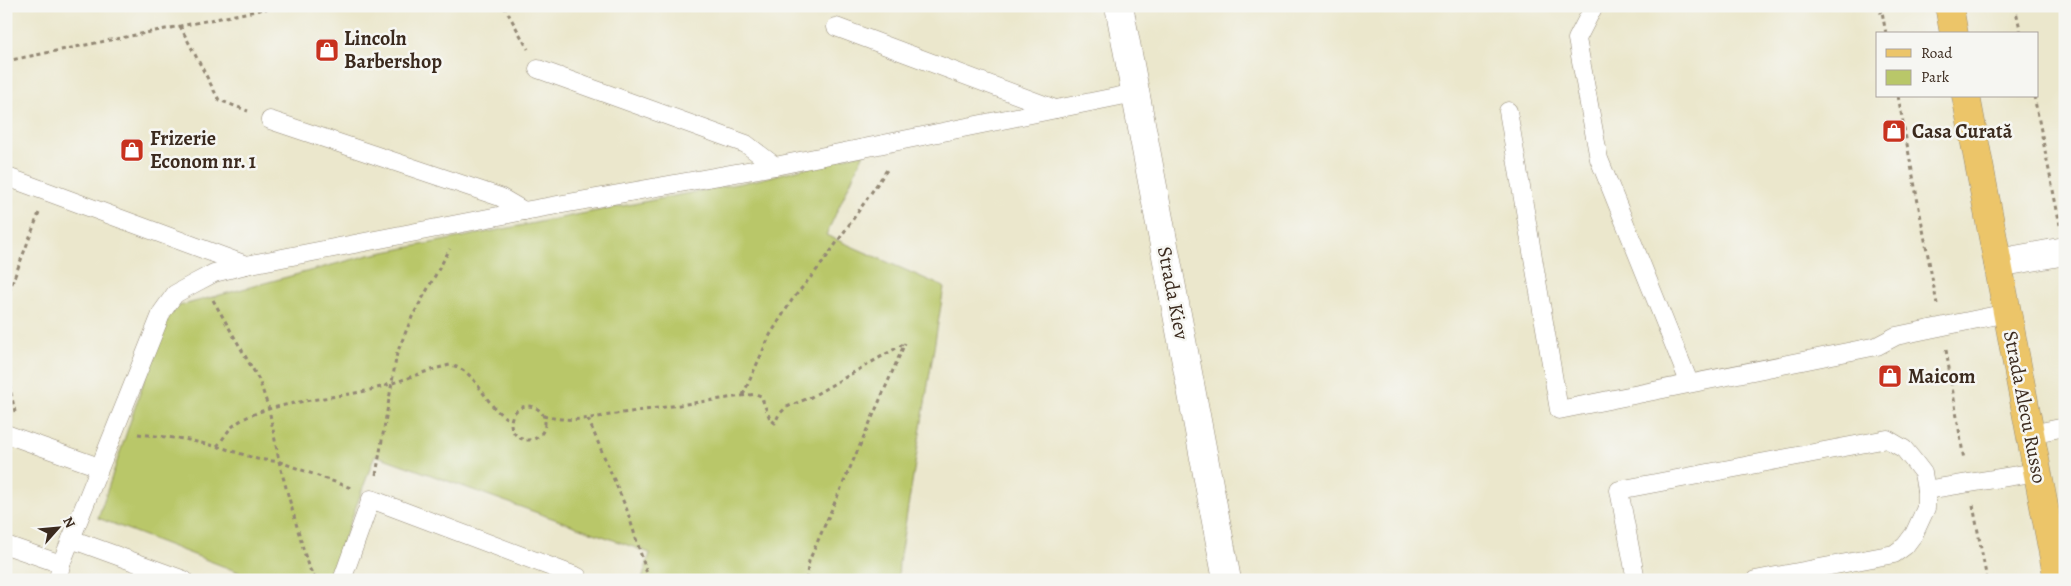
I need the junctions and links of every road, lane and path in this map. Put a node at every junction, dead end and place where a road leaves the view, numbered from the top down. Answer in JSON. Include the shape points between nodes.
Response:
{"nodes":[{"id":1,"x":280,"y":6,"type":"edge"},
{"id":2,"x":504,"y":6,"type":"edge"},
{"id":3,"x":1119,"y":6,"type":"edge"},
{"id":4,"x":1594,"y":6,"type":"edge"},
{"id":5,"x":1875,"y":6,"type":"edge"},
{"id":6,"x":1881,"y":6,"type":"edge"},
{"id":7,"x":1949,"y":6,"type":"edge"},
{"id":8,"x":2016,"y":6,"type":"edge"},
{"id":9,"x":1882,"y":13,"type":"junction"},
{"id":10,"x":180,"y":26,"type":"junction"},
{"id":11,"x":836,"y":27,"type":"dead end"},
{"id":12,"x":1886,"y":32,"type":"edge"},
{"id":13,"x":1954,"y":32,"type":"edge"},
{"id":14,"x":2021,"y":32,"type":"edge"},
{"id":15,"x":6,"y":61,"type":"edge"},
{"id":16,"x":538,"y":69,"type":"joint"},
{"id":17,"x":1135,"y":93,"type":"junction"},
{"id":18,"x":1966,"y":98,"type":"edge"},
{"id":19,"x":2034,"y":98,"type":"edge"},
{"id":20,"x":1056,"y":109,"type":"junction"},
{"id":21,"x":1508,"y":111,"type":"dead end"},
{"id":22,"x":270,"y":120,"type":"joint"},
{"id":23,"x":901,"y":141,"type":"junction"},
{"id":24,"x":775,"y":166,"type":"junction"},
{"id":25,"x":10,"y":178,"type":"dead end"},
{"id":26,"x":47,"y":192,"type":"junction"},
{"id":27,"x":524,"y":211,"type":"junction"},
{"id":28,"x":465,"y":222,"type":"junction"},
{"id":29,"x":2063,"y":241,"type":"edge"},
{"id":30,"x":1998,"y":263,"type":"junction"},
{"id":31,"x":246,"y":265,"type":"junction"},
{"id":32,"x":201,"y":280,"type":"junction"},
{"id":33,"x":6,"y":300,"type":"edge"},
{"id":34,"x":2008,"y":313,"type":"junction"},
{"id":35,"x":6,"y":369,"type":"edge"},
{"id":36,"x":1689,"y":382,"type":"junction"},
{"id":37,"x":392,"y":383,"type":"junction"},
{"id":38,"x":743,"y":396,"type":"junction"},
{"id":39,"x":269,"y":409,"type":"junction"},
{"id":40,"x":543,"y":416,"type":"junction"},
{"id":41,"x":588,"y":419,"type":"junction"},
{"id":42,"x":510,"y":420,"type":"junction"},
{"id":43,"x":2065,"y":427,"type":"edge"},
{"id":44,"x":112,"y":434,"type":"junction"},
{"id":45,"x":2030,"y":434,"type":"junction"},
{"id":46,"x":14,"y":437,"type":"edge"},
{"id":47,"x":217,"y":446,"type":"junction"},
{"id":48,"x":280,"y":462,"type":"junction"},
{"id":49,"x":100,"y":466,"type":"junction"},
{"id":50,"x":2038,"y":472,"type":"junction"},
{"id":51,"x":1926,"y":490,"type":"junction"},
{"id":52,"x":371,"y":498,"type":"junction"},
{"id":53,"x":71,"y":539,"type":"junction"},
{"id":54,"x":6,"y":545,"type":"edge"},
{"id":55,"x":60,"y":572,"type":"edge"},
{"id":56,"x":578,"y":577,"type":"dead end"},
{"id":57,"x":184,"y":580,"type":"edge"},
{"id":58,"x":316,"y":580,"type":"edge"},
{"id":59,"x":342,"y":580,"type":"edge"},
{"id":60,"x":649,"y":580,"type":"edge"},
{"id":61,"x":806,"y":580,"type":"edge"},
{"id":62,"x":1227,"y":580,"type":"edge"},
{"id":63,"x":1636,"y":580,"type":"edge"},
{"id":64,"x":1755,"y":580,"type":"edge"},
{"id":65,"x":2058,"y":580,"type":"edge"}],
"edges":[{"from":1,"to":10,"type":"path"},
{"from":2,"to":16,"type":"path"},
{"from":3,"to":17,"type":"street","name":"Strada Kiev"},
{"from":4,"to":36,"type":"lane","via":[[1577,39],[1599,159]]},
{"from":5,"to":9,"type":"path"},
{"from":6,"to":9,"type":"path"},
{"from":7,"to":13,"type":"main road"},
{"from":8,"to":14,"type":"path"},
{"from":9,"to":12,"type":"path"},
{"from":10,"to":15,"type":"path"},
{"from":10,"to":22,"type":"path","via":[[219,100]]},
{"from":11,"to":20,"type":"lane"},
{"from":16,"to":24,"type":"lane","via":[[746,144]]},
{"from":17,"to":20,"type":"lane"},
{"from":17,"to":62,"type":"street","name":"Strada Kiev"},
{"from":18,"to":30,"type":"main road","name":"Strada Alecu Russo"},
{"from":19,"to":29,"type":"path"},
{"from":20,"to":23,"type":"lane"},
{"from":21,"to":36,"type":"lane","via":[[1559,410]]},
{"from":22,"to":27,"type":"lane","via":[[500,197]]},
{"from":23,"to":24,"type":"lane"},
{"from":23,"to":38,"type":"path","via":[[894,159],[770,335]]},
{"from":24,"to":27,"type":"lane"},
{"from":25,"to":26,"type":"lane"},
{"from":26,"to":31,"type":"lane"},
{"from":26,"to":33,"type":"path"},
{"from":27,"to":28,"type":"lane"},
{"from":28,"to":31,"type":"lane"},
{"from":28,"to":37,"type":"path","via":[[412,317],[396,353]]},
{"from":29,"to":30,"type":"street"},
{"from":30,"to":34,"type":"main road","name":"Strada Alecu Russo"},
{"from":31,"to":32,"type":"lane","via":[[214,273]]},
{"from":32,"to":39,"type":"path","via":[[243,349]]},
{"from":32,"to":44,"type":"lane","via":[[175,294],[162,312]]},
{"from":34,"to":36,"type":"lane","via":[[1896,336],[1878,346]]},
{"from":34,"to":45,"type":"main road","name":"Strada Alecu Russo"},
{"from":35,"to":46,"type":"path"},
{"from":37,"to":39,"type":"path"},
{"from":37,"to":42,"type":"path","via":[[450,365],[461,367],[470,374],[495,410]]},
{"from":37,"to":52,"type":"path"},
{"from":38,"to":41,"type":"path"},
{"from":38,"to":61,"type":"path","via":[[761,396],[770,419],[775,423],[787,407],[811,397],[905,343],[808,561]]},
{"from":39,"to":47,"type":"path","via":[[232,427]]},
{"from":39,"to":48,"type":"path"},
{"from":40,"to":41,"type":"path"},
{"from":40,"to":42,"type":"path","via":[[539,410],[525,406],[513,413]]},
{"from":40,"to":42,"type":"path","via":[[544,430],[534,440],[526,441],[514,434]]},
{"from":41,"to":60,"type":"path","via":[[627,510]]},
{"from":43,"to":45,"type":"lane"},
{"from":44,"to":47,"type":"path","via":[[151,435]]},
{"from":44,"to":49,"type":"lane"},
{"from":45,"to":50,"type":"main road","name":"Strada Alecu Russo"},
{"from":46,"to":49,"type":"lane"},
{"from":47,"to":48,"type":"path","via":[[257,459]]},
{"from":48,"to":52,"type":"path"},
{"from":48,"to":58,"type":"path","via":[[308,566]]},
{"from":49,"to":53,"type":"lane"},
{"from":50,"to":51,"type":"lane"},
{"from":50,"to":65,"type":"main road","name":"Strada Alecu Russo"},
{"from":51,"to":63,"type":"lane","via":[[1923,473],[1904,450],[1887,438],[1619,490]]},
{"from":51,"to":64,"type":"lane","via":[[1926,508],[1914,534],[1894,554]]},
{"from":52,"to":56,"type":"lane"},
{"from":52,"to":59,"type":"lane"},
{"from":53,"to":55,"type":"lane"},
{"from":53,"to":57,"type":"lane"},
{"from":54,"to":55,"type":"lane"}]}
